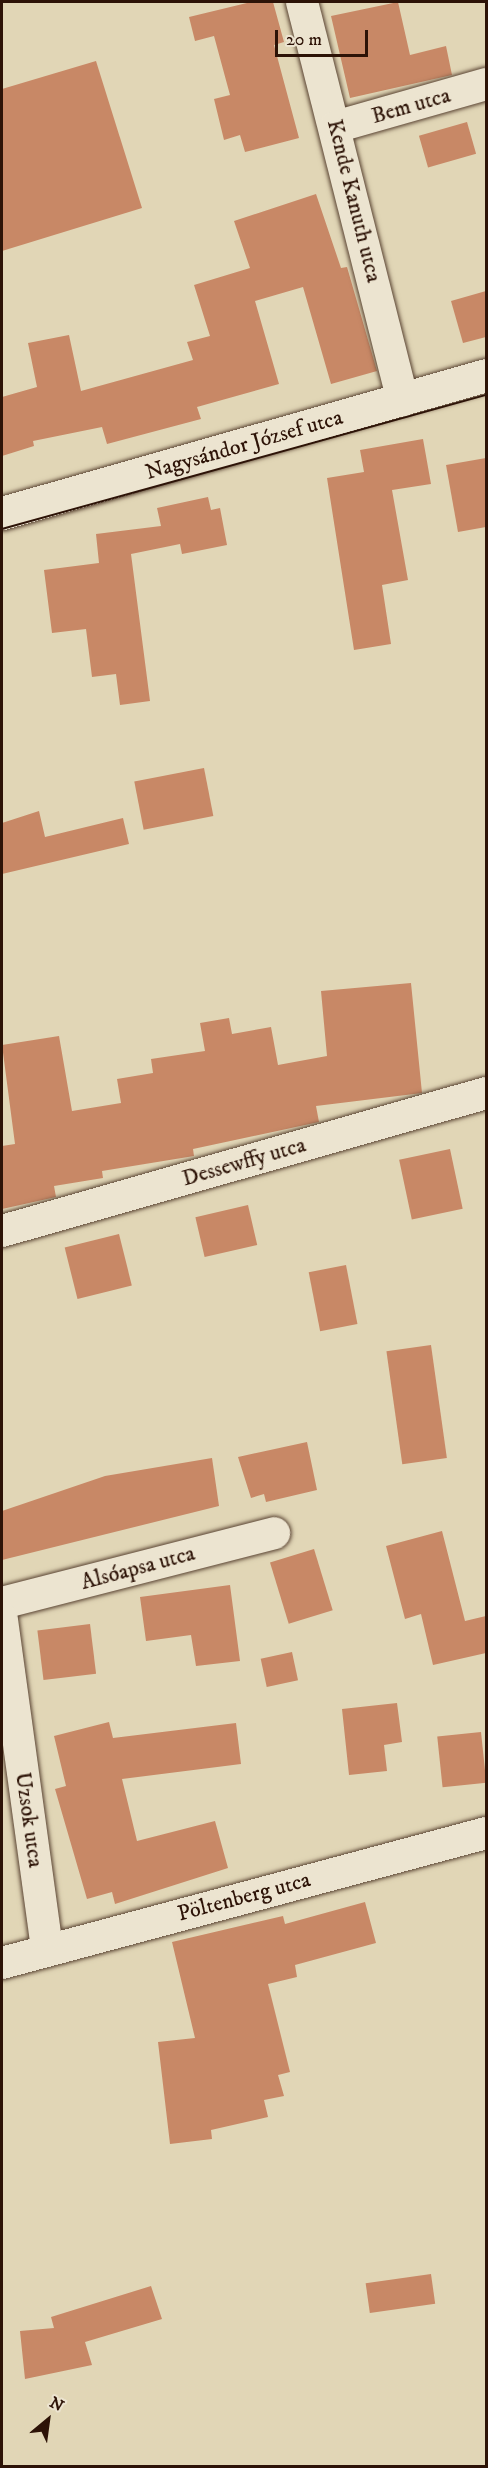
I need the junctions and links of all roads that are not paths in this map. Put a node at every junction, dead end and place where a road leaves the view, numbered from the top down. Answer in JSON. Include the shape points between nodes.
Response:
{"nodes":[{"id":1,"x":302,"y":2,"type":"edge"},
{"id":2,"x":486,"y":84,"type":"edge"},
{"id":3,"x":335,"y":127,"type":"junction"},
{"id":4,"x":486,"y":375,"type":"edge"},
{"id":5,"x":404,"y":400,"type":"junction"},
{"id":6,"x":2,"y":513,"type":"edge"},
{"id":7,"x":486,"y":1094,"type":"edge"},
{"id":8,"x":2,"y":1231,"type":"edge"},
{"id":9,"x":274,"y":1533,"type":"dead end"},
{"id":10,"x":2,"y":1603,"type":"edge"},
{"id":11,"x":2,"y":1620,"type":"edge"},
{"id":12,"x":486,"y":1833,"type":"edge"},
{"id":13,"x":47,"y":1949,"type":"junction"},
{"id":14,"x":2,"y":1963,"type":"edge"}],
"edges":[{"from":1,"to":3,"type":"street","name":"Kende Kanuth utca"},
{"from":2,"to":3,"type":"street","name":"Bem utca"},
{"from":3,"to":5,"type":"street","name":"Kende Kanuth utca"},
{"from":4,"to":5,"type":"street","name":"Nagysándor József utca"},
{"from":5,"to":6,"type":"street","name":"Nagysándor József utca"},
{"from":7,"to":8,"type":"street","name":"Dessewffy utca"},
{"from":9,"to":10,"type":"street","name":"Alsóapsa utca"},
{"from":11,"to":13,"type":"street","name":"Uzsok utca"},
{"from":12,"to":13,"type":"street","name":"Pöltenberg utca"},
{"from":13,"to":14,"type":"street","name":"Pöltenberg utca"}]}
